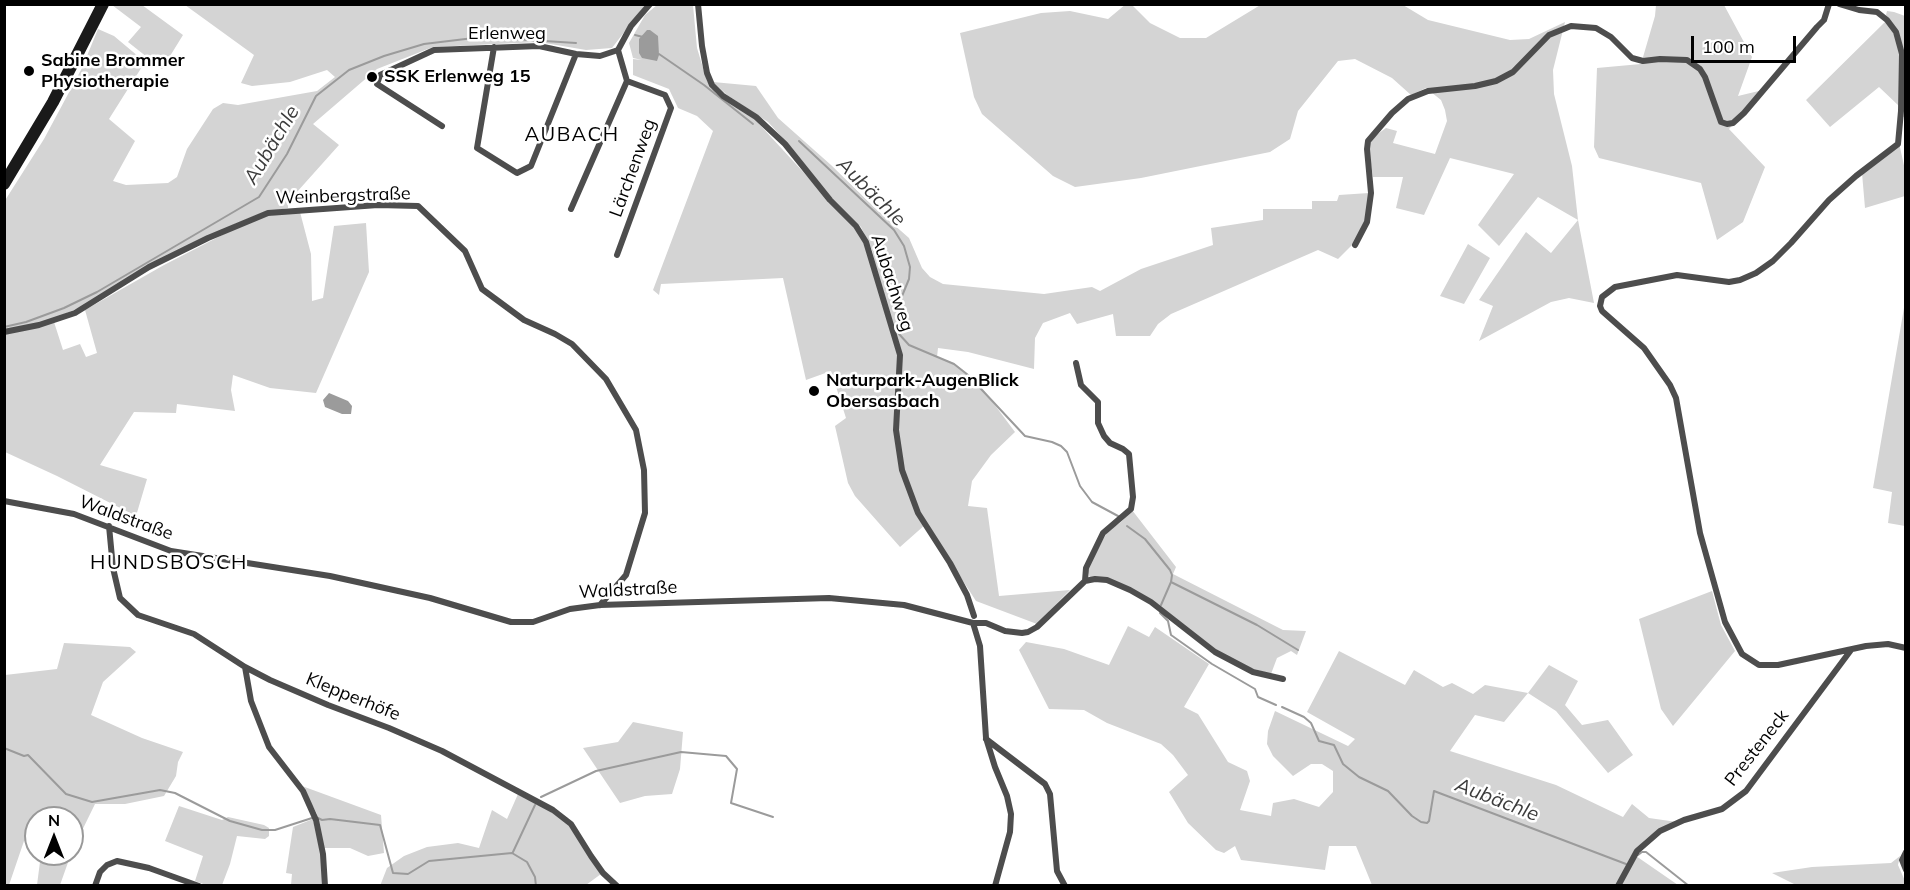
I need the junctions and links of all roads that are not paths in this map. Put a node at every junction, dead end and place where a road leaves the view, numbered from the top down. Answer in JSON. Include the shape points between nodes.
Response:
{"nodes":[{"id":1,"x":103,"y":4,"type":"edge"},
{"id":2,"x":650,"y":4,"type":"edge"},
{"id":3,"x":698,"y":4,"type":"edge"},
{"id":4,"x":1829,"y":4,"type":"edge"},
{"id":5,"x":1839,"y":4,"type":"edge"},
{"id":6,"x":494,"y":47,"type":"junction"},
{"id":7,"x":618,"y":50,"type":"junction"},
{"id":8,"x":576,"y":54,"type":"junction"},
{"id":9,"x":627,"y":81,"type":"junction"},
{"id":10,"x":442,"y":126,"type":"dead end"},
{"id":11,"x":4,"y":184,"type":"edge"},
{"id":12,"x":571,"y":209,"type":"dead end"},
{"id":13,"x":1355,"y":245,"type":"dead end"},
{"id":14,"x":617,"y":255,"type":"dead end"},
{"id":15,"x":4,"y":332,"type":"edge"},
{"id":16,"x":1076,"y":363,"type":"dead end"},
{"id":17,"x":4,"y":501,"type":"edge"},
{"id":18,"x":109,"y":526,"type":"junction"},
{"id":19,"x":1085,"y":581,"type":"junction"},
{"id":20,"x":600,"y":605,"type":"junction"},
{"id":21,"x":973,"y":620,"type":"junction"},
{"id":22,"x":1905,"y":648,"type":"edge"},
{"id":23,"x":1851,"y":650,"type":"junction"},
{"id":24,"x":245,"y":667,"type":"junction"},
{"id":25,"x":1283,"y":679,"type":"dead end"},
{"id":26,"x":986,"y":738,"type":"junction"},
{"id":27,"x":1905,"y":852,"type":"edge"},
{"id":28,"x":1905,"y":870,"type":"edge"},
{"id":29,"x":95,"y":885,"type":"edge"},
{"id":30,"x":199,"y":885,"type":"edge"},
{"id":31,"x":325,"y":885,"type":"edge"},
{"id":32,"x":617,"y":885,"type":"edge"},
{"id":33,"x":995,"y":885,"type":"edge"},
{"id":34,"x":1065,"y":885,"type":"edge"},
{"id":35,"x":1618,"y":885,"type":"edge"}],
"edges":[{"from":1,"to":11,"type":"main road"},
{"from":2,"to":7,"type":"street","via":[[631,26]]},
{"from":3,"to":21,"type":"street","name":"Aubachweg","via":[[702,46],[712,85],[785,144],[866,242],[900,355],[896,430],[902,470],[918,513],[967,595]]},
{"from":4,"to":13,"type":"street","via":[[1824,20],[1733,123],[1721,122],[1705,77],[1686,60],[1632,58],[1596,28],[1571,26],[1549,35],[1513,72],[1496,81],[1428,91],[1408,99],[1368,141],[1370,202],[1367,222]]},
{"from":5,"to":23,"type":"street","via":[[1877,12],[1896,32],[1902,54],[1898,144],[1829,200],[1779,255],[1756,273],[1729,282],[1677,275],[1615,287],[1602,297],[1600,306],[1644,348],[1676,398],[1700,533],[1725,622],[1742,654],[1759,664],[1778,665]]},
{"from":6,"to":8,"type":"street","name":"Erlenweg","via":[[539,46]]},
{"from":6,"to":8,"type":"street","via":[[477,148],[518,173],[531,166]]},
{"from":6,"to":10,"type":"street","name":"Erlenweg","via":[[434,50],[380,75],[377,84]]},
{"from":7,"to":8,"type":"street","name":"Erlenweg","via":[[600,56]]},
{"from":7,"to":9,"type":"street"},
{"from":9,"to":12,"type":"street"},
{"from":9,"to":14,"type":"street","name":"Lärchenweg","via":[[665,95],[671,108]]},
{"from":15,"to":20,"type":"street","name":"Weinbergstraße","via":[[75,313],[149,267],[268,213],[418,206],[465,251],[482,290],[524,320],[572,344],[606,379],[636,430],[644,470],[645,513],[626,575]]},
{"from":16,"to":19,"type":"street","via":[[1081,384],[1098,402],[1098,423],[1104,436],[1129,454],[1133,497],[1131,509],[1103,532],[1086,567]]},
{"from":17,"to":18,"type":"street","name":"Waldstraße","via":[[74,514]]},
{"from":18,"to":20,"type":"street","name":"Waldstraße","via":[[171,552],[330,576],[430,598],[511,622],[534,622],[570,609]]},
{"from":18,"to":24,"type":"street","name":"Klepperhöfe","via":[[120,598],[138,615],[194,634]]},
{"from":19,"to":21,"type":"street","name":"Waldstraße","via":[[1028,632],[1005,631]]},
{"from":19,"to":25,"type":"street","via":[[1107,580],[1131,590],[1215,652],[1253,672]]},
{"from":20,"to":21,"type":"street","name":"Waldstraße","via":[[829,598],[904,605]]},
{"from":21,"to":26,"type":"street","via":[[980,646]]},
{"from":22,"to":23,"type":"street","via":[[1888,644]]},
{"from":23,"to":35,"type":"street","name":"Presteneck","via":[[1746,791],[1722,809],[1660,831],[1637,850]]},
{"from":24,"to":31,"type":"street","via":[[251,701],[269,747],[303,791],[315,818]]},
{"from":24,"to":32,"type":"street","name":"Klepperhöfe","via":[[442,752],[553,810],[571,824],[603,873]]},
{"from":26,"to":33,"type":"street","via":[[1011,814]]},
{"from":26,"to":34,"type":"street","via":[[1046,784],[1057,871]]},
{"from":27,"to":28,"type":"street"},
{"from":29,"to":30,"type":"street","via":[[99,872],[117,861]]}]}
